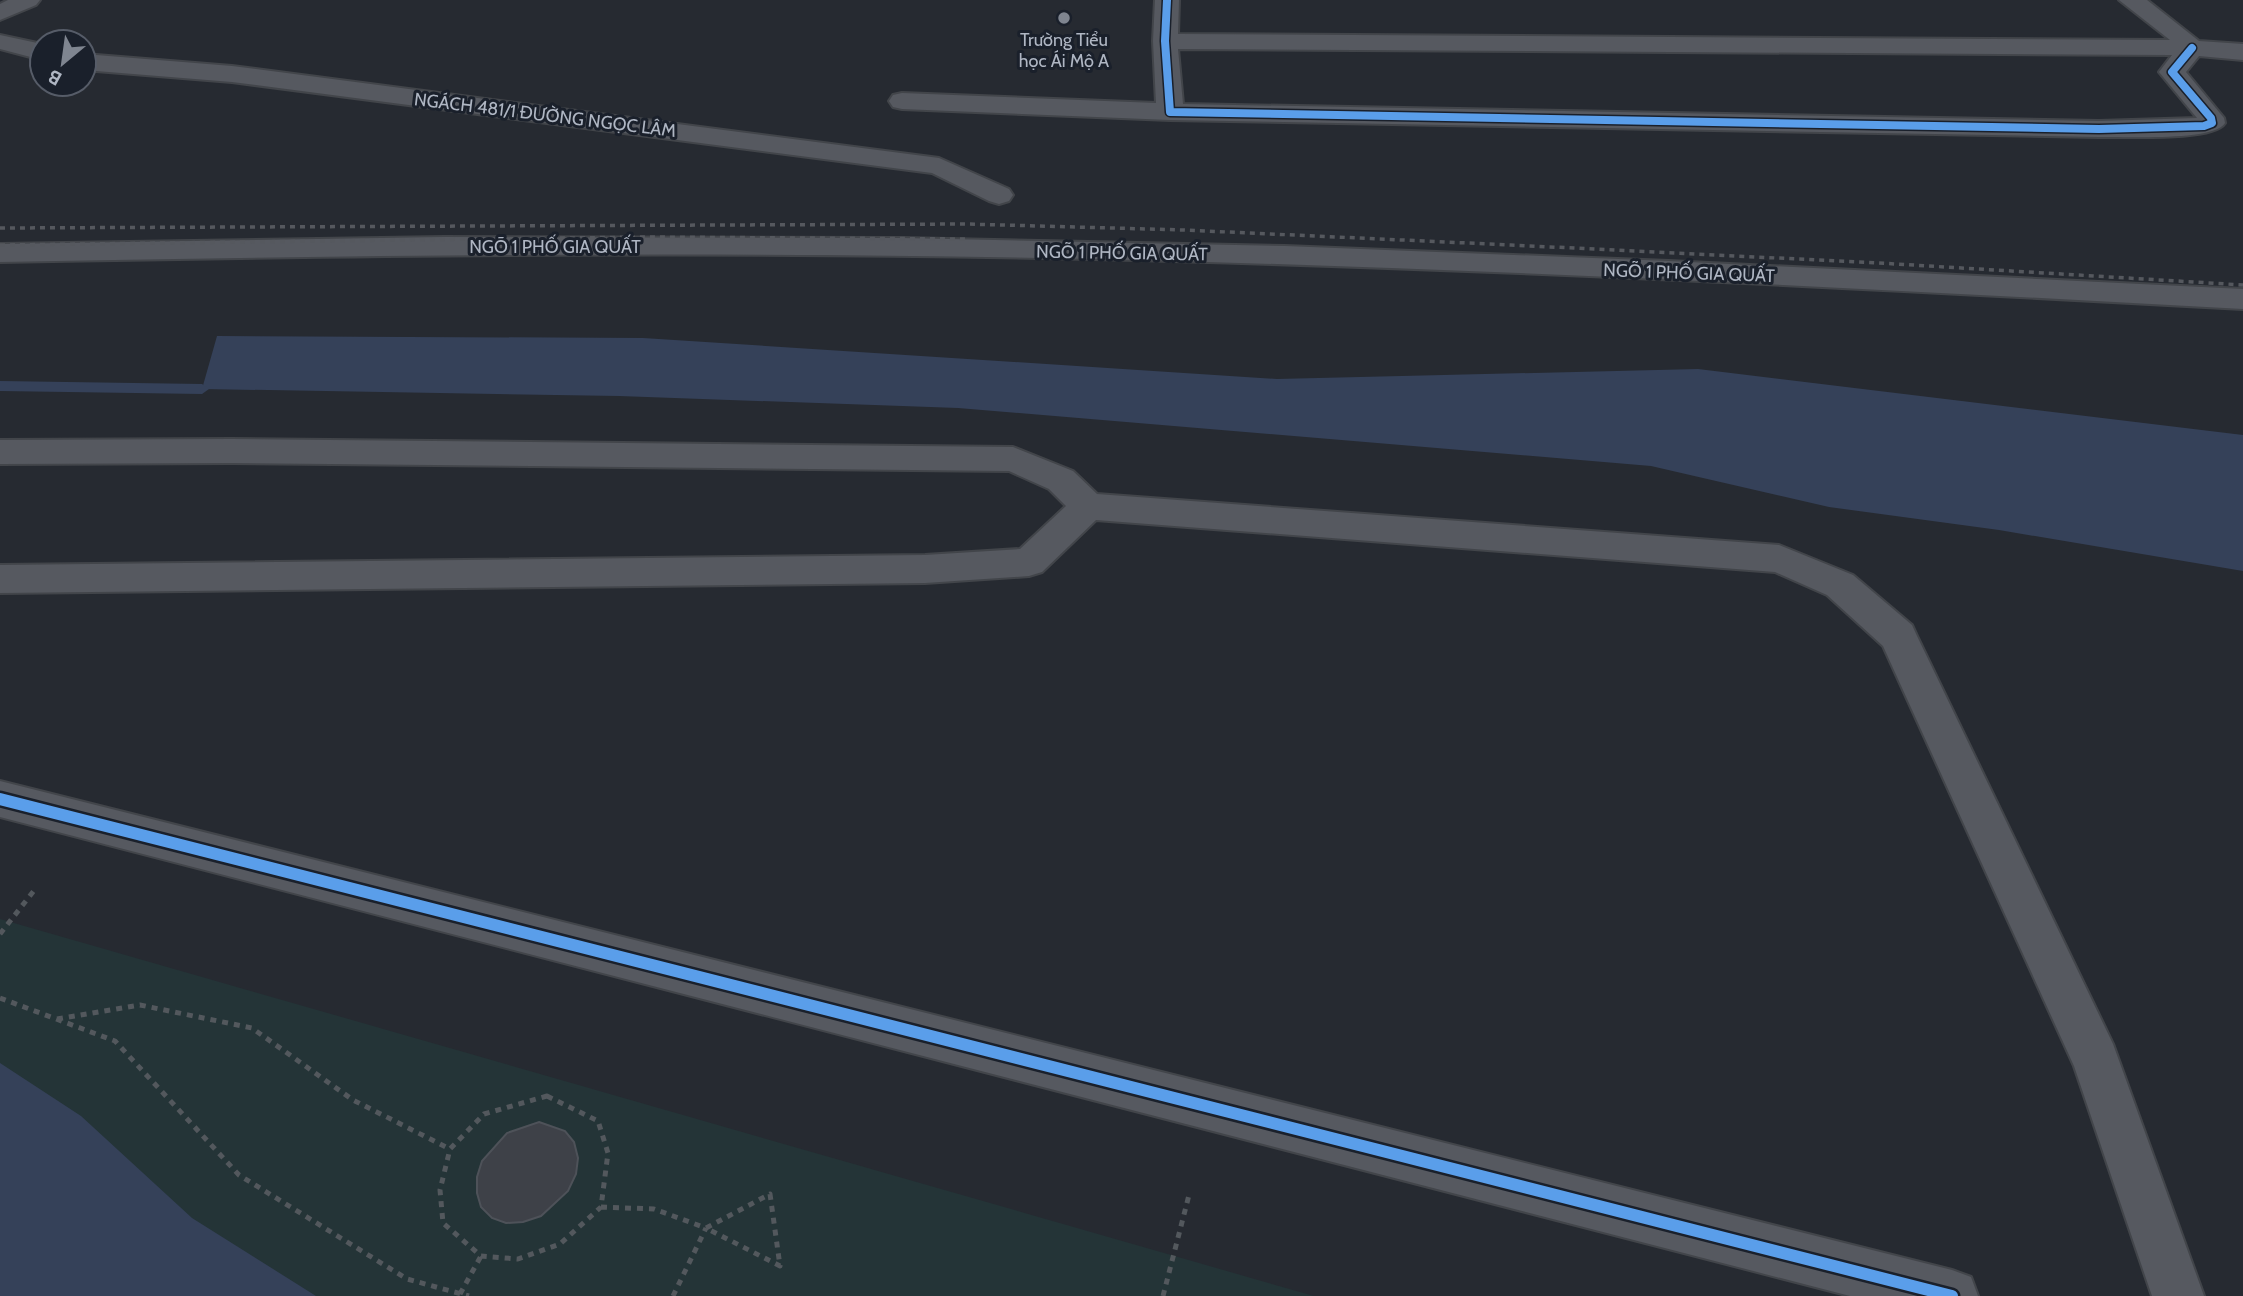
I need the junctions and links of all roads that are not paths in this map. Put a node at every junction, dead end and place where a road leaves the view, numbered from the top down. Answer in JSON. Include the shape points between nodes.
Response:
{"nodes":[{"id":1,"x":28,"y":0,"type":"edge"},
{"id":2,"x":1167,"y":0,"type":"edge"},
{"id":3,"x":2131,"y":0,"type":"edge"},
{"id":4,"x":0,"y":13,"type":"edge"},
{"id":5,"x":1164,"y":41,"type":"junction"},
{"id":6,"x":0,"y":42,"type":"edge"},
{"id":7,"x":2192,"y":48,"type":"junction"},
{"id":8,"x":28,"y":49,"type":"edge"},
{"id":9,"x":2243,"y":52,"type":"edge"},
{"id":10,"x":98,"y":63,"type":"edge"},
{"id":11,"x":902,"y":101,"type":"dead end"},
{"id":12,"x":1170,"y":112,"type":"junction"},
{"id":13,"x":999,"y":195,"type":"dead end"},
{"id":14,"x":0,"y":253,"type":"edge"},
{"id":15,"x":2243,"y":299,"type":"edge"},
{"id":16,"x":0,"y":452,"type":"edge"},
{"id":17,"x":1088,"y":506,"type":"junction"},
{"id":18,"x":0,"y":579,"type":"edge"},
{"id":19,"x":0,"y":799,"type":"edge"},
{"id":20,"x":1952,"y":1296,"type":"edge"},
{"id":21,"x":2178,"y":1296,"type":"edge"}],
"edges":[{"from":1,"to":4,"type":"street"},
{"from":2,"to":5,"type":"street"},
{"from":3,"to":7,"type":"street"},
{"from":5,"to":7,"type":"street"},
{"from":5,"to":12,"type":"street"},
{"from":6,"to":8,"type":"street"},
{"from":7,"to":9,"type":"street"},
{"from":7,"to":12,"type":"street","via":[[2172,72],[2211,118],[2212,123],[2204,125],[2099,130]]},
{"from":10,"to":13,"type":"street","name":"NGÁCH 481/1 ĐƯỜNG NGỌC LÂM","via":[[232,74],[939,166]]},
{"from":11,"to":12,"type":"street"},
{"from":14,"to":15,"type":"street","name":"NGÕ 1 PHỐ GIA QUẤT","via":[[713,246],[1135,253],[1766,275]]},
{"from":16,"to":17,"type":"street","via":[[1013,459],[1061,480]]},
{"from":17,"to":18,"type":"street","via":[[1029,562],[964,567]]},
{"from":17,"to":21,"type":"street","via":[[1779,559],[1840,585],[1898,636],[2096,1061]]},
{"from":19,"to":20,"type":"street"}]}
